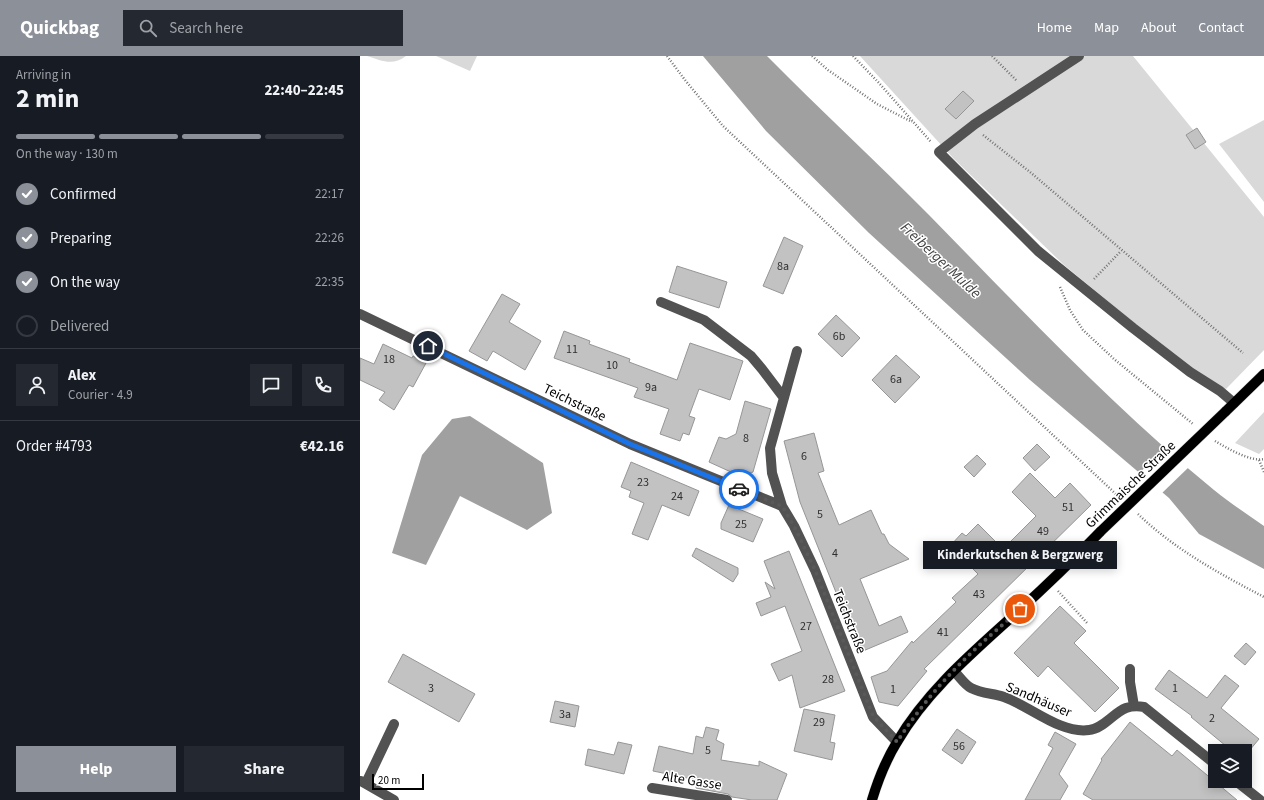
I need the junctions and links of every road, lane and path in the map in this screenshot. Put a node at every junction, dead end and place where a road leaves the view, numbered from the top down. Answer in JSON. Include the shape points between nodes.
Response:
{"nodes":[{"id":1,"x":667,"y":56,"type":"edge"},
{"id":2,"x":812,"y":56,"type":"edge"},
{"id":3,"x":853,"y":56,"type":"edge"},
{"id":4,"x":992,"y":56,"type":"edge"},
{"id":5,"x":1079,"y":56,"type":"edge"},
{"id":6,"x":1026,"y":90,"type":"junction"},
{"id":7,"x":914,"y":123,"type":"junction"},
{"id":8,"x":983,"y":135,"type":"dead end"},
{"id":9,"x":939,"y":152,"type":"junction"},
{"id":10,"x":1121,"y":251,"type":"junction"},
{"id":11,"x":1062,"y":271,"type":"junction"},
{"id":12,"x":1086,"y":290,"type":"junction"},
{"id":13,"x":661,"y":302,"type":"dead end"},
{"id":14,"x":360,"y":314,"type":"edge"},
{"id":15,"x":797,"y":351,"type":"dead end"},
{"id":16,"x":1244,"y":353,"type":"dead end"},
{"id":17,"x":1264,"y":374,"type":"edge"},
{"id":18,"x":784,"y":398,"type":"junction"},
{"id":19,"x":1234,"y":403,"type":"junction"},
{"id":20,"x":1193,"y":424,"type":"dead end"},
{"id":21,"x":1215,"y":441,"type":"dead end"},
{"id":22,"x":1264,"y":459,"type":"edge"},
{"id":23,"x":1259,"y":460,"type":"junction"},
{"id":24,"x":1264,"y":472,"type":"edge"},
{"id":25,"x":1118,"y":496,"type":"dead end"},
{"id":26,"x":782,"y":506,"type":"junction"},
{"id":27,"x":1138,"y":514,"type":"dead end"},
{"id":28,"x":1264,"y":597,"type":"edge"},
{"id":29,"x":1068,"y":601,"type":"dead end"},
{"id":30,"x":1088,"y":624,"type":"dead end"},
{"id":31,"x":1130,"y":669,"type":"dead end"},
{"id":32,"x":954,"y":671,"type":"junction"},
{"id":33,"x":1134,"y":706,"type":"junction"},
{"id":34,"x":394,"y":724,"type":"dead end"},
{"id":35,"x":897,"y":742,"type":"junction"},
{"id":36,"x":1208,"y":758,"type":"edge"},
{"id":37,"x":363,"y":782,"type":"edge"},
{"id":38,"x":652,"y":788,"type":"dead end"},
{"id":39,"x":1245,"y":788,"type":"edge"},
{"id":40,"x":394,"y":800,"type":"edge"},
{"id":41,"x":726,"y":800,"type":"edge"},
{"id":42,"x":872,"y":800,"type":"edge"},
{"id":43,"x":1260,"y":800,"type":"edge"}],
"edges":[{"from":1,"to":25,"type":"path","via":[[723,126]]},
{"from":2,"to":7,"type":"path","via":[[877,104]]},
{"from":3,"to":7,"type":"path"},
{"from":4,"to":6,"type":"path"},
{"from":5,"to":6,"type":"street"},
{"from":6,"to":9,"type":"street"},
{"from":7,"to":9,"type":"path"},
{"from":8,"to":10,"type":"path"},
{"from":9,"to":11,"type":"street","via":[[1038,251]]},
{"from":10,"to":12,"type":"path"},
{"from":10,"to":16,"type":"path"},
{"from":11,"to":12,"type":"street"},
{"from":11,"to":20,"type":"path","via":[[1060,287],[1070,310],[1083,330]]},
{"from":12,"to":19,"type":"street","via":[[1190,372]]},
{"from":13,"to":18,"type":"street","via":[[704,320],[751,356]]},
{"from":14,"to":26,"type":"street","name":"Teichstraße","via":[[630,444]]},
{"from":15,"to":18,"type":"street","name":"Teichstraße"},
{"from":17,"to":19,"type":"main road","name":"Grimmaische Straße"},
{"from":18,"to":26,"type":"street","name":"Teichstraße","via":[[770,448],[772,473]]},
{"from":19,"to":32,"type":"main road","name":"Grimmaische Straße","bridge":true,"via":[[1065,568]]},
{"from":21,"to":23,"type":"path"},
{"from":22,"to":23,"type":"path"},
{"from":23,"to":24,"type":"path"},
{"from":26,"to":35,"type":"street","name":"Teichstraße","via":[[815,570],[873,716]]},
{"from":27,"to":28,"type":"path","via":[[1182,549],[1229,579]]},
{"from":29,"to":30,"type":"path"},
{"from":31,"to":33,"type":"street"},
{"from":32,"to":33,"type":"street","name":"Sandhäuser","via":[[970,687],[985,694],[1003,697],[1060,725],[1077,730],[1091,730],[1125,708]]},
{"from":32,"to":35,"type":"main road","name":"Grimmaische Straße","via":[[913,718]]},
{"from":33,"to":36,"type":"street","via":[[1144,707]]},
{"from":34,"to":37,"type":"street"},
{"from":35,"to":42,"type":"main road","name":"Grimmaische Straße"},
{"from":37,"to":40,"type":"street"},
{"from":38,"to":41,"type":"street","name":"Alte Gasse"},
{"from":39,"to":43,"type":"street"}]}
